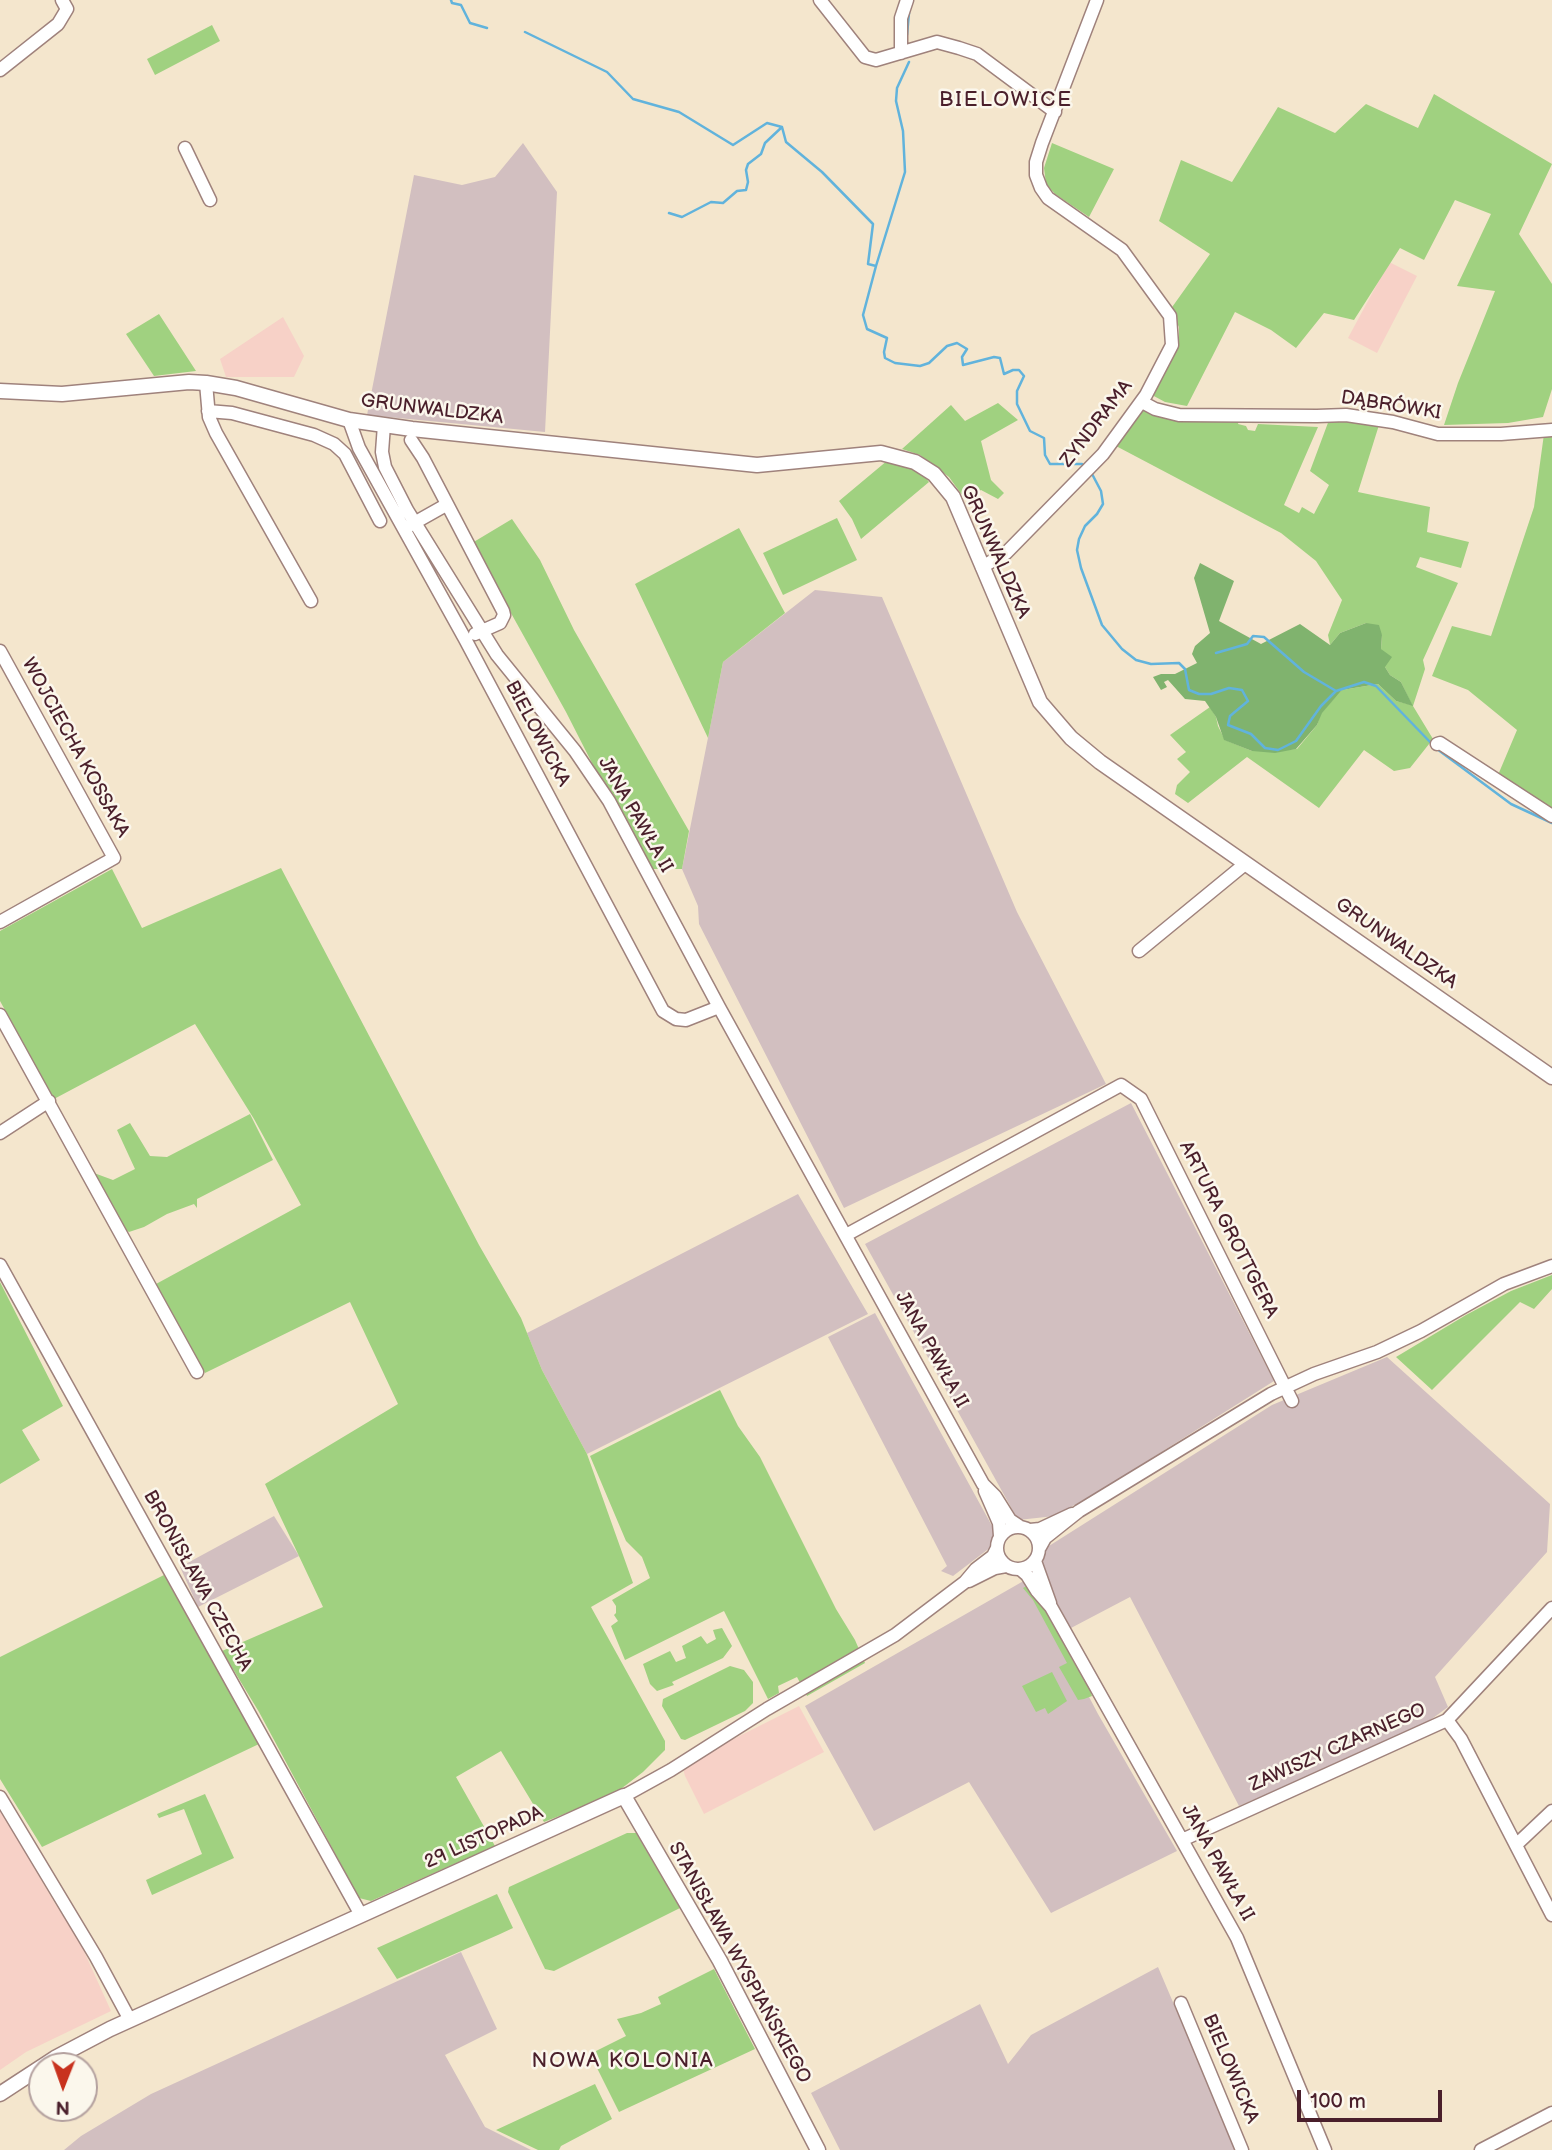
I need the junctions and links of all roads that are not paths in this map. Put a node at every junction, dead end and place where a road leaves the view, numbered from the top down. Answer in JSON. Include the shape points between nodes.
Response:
{"nodes":[{"id":1,"x":820,"y":0,"type":"edge"},
{"id":2,"x":907,"y":0,"type":"edge"},
{"id":3,"x":1097,"y":0,"type":"edge"},
{"id":4,"x":65,"y":4,"type":"edge"},
{"id":5,"x":901,"y":53,"type":"junction"},
{"id":6,"x":0,"y":70,"type":"edge"},
{"id":7,"x":1055,"y":112,"type":"junction"},
{"id":8,"x":185,"y":148,"type":"dead end"},
{"id":9,"x":211,"y":200,"type":"dead end"},
{"id":10,"x":206,"y":383,"type":"junction"},
{"id":11,"x":0,"y":391,"type":"edge"},
{"id":12,"x":1142,"y":402,"type":"junction"},
{"id":13,"x":208,"y":411,"type":"junction"},
{"id":14,"x":349,"y":420,"type":"junction"},
{"id":15,"x":384,"y":425,"type":"junction"},
{"id":16,"x":1552,"y":430,"type":"edge"},
{"id":17,"x":411,"y":440,"type":"dead end"},
{"id":18,"x":446,"y":505,"type":"junction"},
{"id":19,"x":380,"y":521,"type":"dead end"},
{"id":20,"x":410,"y":526,"type":"junction"},
{"id":21,"x":982,"y":567,"type":"junction"},
{"id":22,"x":312,"y":601,"type":"dead end"},
{"id":23,"x":481,"y":632,"type":"junction"},
{"id":24,"x":465,"y":639,"type":"junction"},
{"id":25,"x":0,"y":651,"type":"edge"},
{"id":26,"x":1437,"y":744,"type":"dead end"},
{"id":27,"x":1552,"y":816,"type":"edge"},
{"id":28,"x":1245,"y":864,"type":"junction"},
{"id":29,"x":0,"y":922,"type":"edge"},
{"id":30,"x":1139,"y":951,"type":"dead end"},
{"id":31,"x":719,"y":1007,"type":"junction"},
{"id":32,"x":0,"y":1015,"type":"edge"},
{"id":33,"x":1552,"y":1077,"type":"edge"},
{"id":34,"x":49,"y":1101,"type":"junction"},
{"id":35,"x":0,"y":1133,"type":"edge"},
{"id":36,"x":846,"y":1236,"type":"junction"},
{"id":37,"x":0,"y":1265,"type":"edge"},
{"id":38,"x":1552,"y":1266,"type":"edge"},
{"id":39,"x":197,"y":1372,"type":"dead end"},
{"id":40,"x":1285,"y":1387,"type":"junction"},
{"id":41,"x":1292,"y":1401,"type":"dead end"},
{"id":42,"x":983,"y":1484,"type":"junction"},
{"id":43,"x":1079,"y":1511,"type":"junction"},
{"id":44,"x":1025,"y":1528,"type":"junction"},
{"id":45,"x":998,"y":1542,"type":"junction"},
{"id":46,"x":1040,"y":1547,"type":"junction"},
{"id":47,"x":1035,"y":1561,"type":"junction"},
{"id":48,"x":1006,"y":1566,"type":"junction"},
{"id":49,"x":1020,"y":1569,"type":"junction"},
{"id":50,"x":965,"y":1582,"type":"junction"},
{"id":51,"x":1051,"y":1607,"type":"junction"},
{"id":52,"x":1552,"y":1608,"type":"edge"},
{"id":53,"x":1447,"y":1720,"type":"junction"},
{"id":54,"x":624,"y":1796,"type":"junction"},
{"id":55,"x":0,"y":1797,"type":"edge"},
{"id":56,"x":1552,"y":1811,"type":"edge"},
{"id":57,"x":1182,"y":1839,"type":"junction"},
{"id":58,"x":1517,"y":1844,"type":"junction"},
{"id":59,"x":361,"y":1915,"type":"junction"},
{"id":60,"x":1552,"y":1915,"type":"edge"},
{"id":61,"x":1181,"y":2003,"type":"dead end"},
{"id":62,"x":130,"y":2020,"type":"junction"},
{"id":63,"x":0,"y":2094,"type":"edge"},
{"id":64,"x":1552,"y":2113,"type":"edge"},
{"id":65,"x":818,"y":2150,"type":"edge"},
{"id":66,"x":1242,"y":2150,"type":"edge"},
{"id":67,"x":1325,"y":2150,"type":"edge"},
{"id":68,"x":1480,"y":2150,"type":"edge"}],
"edges":[{"from":1,"to":5,"type":"street","via":[[865,57],[876,60]]},
{"from":2,"to":5,"type":"street","via":[[901,18]]},
{"from":3,"to":7,"type":"street","name":"ZYNDRAMA"},
{"from":4,"to":6,"type":"street","via":[[58,24]]},
{"from":5,"to":7,"type":"street","via":[[937,42],[977,54]]},
{"from":7,"to":12,"type":"street","name":"ZYNDRAMA","via":[[1036,162],[1041,188],[1059,207],[1122,250],[1170,316],[1172,345]]},
{"from":8,"to":9,"type":"street"},
{"from":10,"to":11,"type":"street","name":"GRUNWALDZKA","via":[[62,394]]},
{"from":10,"to":13,"type":"street"},
{"from":10,"to":14,"type":"street","name":"GRUNWALDZKA"},
{"from":12,"to":16,"type":"street","name":"DĄBRÓWKI","via":[[1179,415],[1346,415],[1438,434]]},
{"from":12,"to":21,"type":"street","name":"ZYNDRAMA","via":[[1087,471],[1006,553]]},
{"from":13,"to":19,"type":"street","via":[[232,412],[334,444],[345,454]]},
{"from":13,"to":22,"type":"street","via":[[216,433]]},
{"from":14,"to":15,"type":"street","name":"GRUNWALDZKA"},
{"from":14,"to":20,"type":"street","name":"BIELOWICKA","via":[[359,448]]},
{"from":15,"to":20,"type":"street","name":"JANA PAWŁA II","via":[[385,467]]},
{"from":15,"to":21,"type":"street","name":"GRUNWALDZKA","via":[[757,466],[881,453],[904,457],[944,484]]},
{"from":17,"to":18,"type":"street"},
{"from":18,"to":20,"type":"street"},
{"from":18,"to":23,"type":"street","via":[[503,611],[500,622]]},
{"from":20,"to":23,"type":"street","name":"JANA PAWŁA II"},
{"from":20,"to":24,"type":"street","name":"BIELOWICKA"},
{"from":21,"to":28,"type":"street","name":"GRUNWALDZKA","via":[[1040,702],[1055,722],[1083,750]]},
{"from":23,"to":24,"type":"street"},
{"from":23,"to":31,"type":"street","name":"JANA PAWŁA II","via":[[597,782]]},
{"from":24,"to":31,"type":"street","name":"BIELOWICKA","via":[[663,1011],[686,1020]]},
{"from":25,"to":29,"type":"street","name":"WOJCIECHA KOSSAKA","via":[[114,858]]},
{"from":26,"to":27,"type":"street"},
{"from":28,"to":30,"type":"street"},
{"from":28,"to":33,"type":"street","name":"GRUNWALDZKA"},
{"from":31,"to":36,"type":"street","name":"JANA PAWŁA II"},
{"from":32,"to":34,"type":"street"},
{"from":34,"to":35,"type":"street"},
{"from":34,"to":39,"type":"street"},
{"from":36,"to":40,"type":"street","name":"ARTURA GROTTGERA","via":[[1121,1085],[1141,1099]]},
{"from":36,"to":42,"type":"street","name":"JANA PAWŁA II"},
{"from":37,"to":59,"type":"street","name":"BRONISŁAWA CZECHA"},
{"from":38,"to":40,"type":"street","via":[[1504,1284],[1377,1352]]},
{"from":40,"to":41,"type":"street","name":"ARTURA GROTTGERA"},
{"from":40,"to":43,"type":"street"},
{"from":42,"to":44,"type":"street","name":"JANA PAWŁA II","via":[[1010,1521]]},
{"from":42,"to":45,"type":"street","name":"JANA PAWŁA II","via":[[999,1523]]},
{"from":43,"to":44,"type":"street","via":[[1040,1529]]},
{"from":43,"to":46,"type":"street"},
{"from":44,"to":45,"type":"street","via":[[1009,1528]]},
{"from":44,"to":46,"type":"street"},
{"from":45,"to":48,"type":"street","via":[[998,1556]]},
{"from":45,"to":50,"type":"street","name":"29 LISTOPADA","via":[[993,1556]]},
{"from":46,"to":47,"type":"street"},
{"from":47,"to":49,"type":"street"},
{"from":47,"to":51,"type":"street","name":"JANA PAWŁA II"},
{"from":48,"to":49,"type":"street"},
{"from":48,"to":50,"type":"street","name":"29 LISTOPADA"},
{"from":49,"to":51,"type":"street","name":"JANA PAWŁA II"},
{"from":50,"to":54,"type":"street","name":"29 LISTOPADA","via":[[895,1635]]},
{"from":51,"to":57,"type":"street","name":"JANA PAWŁA II"},
{"from":52,"to":53,"type":"street","name":"ZAWISZY CZARNEGO"},
{"from":53,"to":57,"type":"street","name":"ZAWISZY CZARNEGO"},
{"from":53,"to":58,"type":"street"},
{"from":54,"to":59,"type":"street","name":"29 LISTOPADA"},
{"from":54,"to":65,"type":"street","name":"STANISŁAWA WYSPIAŃSKIEGO","via":[[720,1961]]},
{"from":55,"to":62,"type":"street"},
{"from":56,"to":58,"type":"street"},
{"from":57,"to":67,"type":"street","name":"JANA PAWŁA II","via":[[1244,1953]]},
{"from":58,"to":60,"type":"street"},
{"from":59,"to":62,"type":"street","name":"29 LISTOPADA"},
{"from":61,"to":66,"type":"street","name":"BIELOWICKA"},
{"from":62,"to":63,"type":"street","name":"29 LISTOPADA","via":[[55,2057]]},
{"from":64,"to":68,"type":"street"}]}
